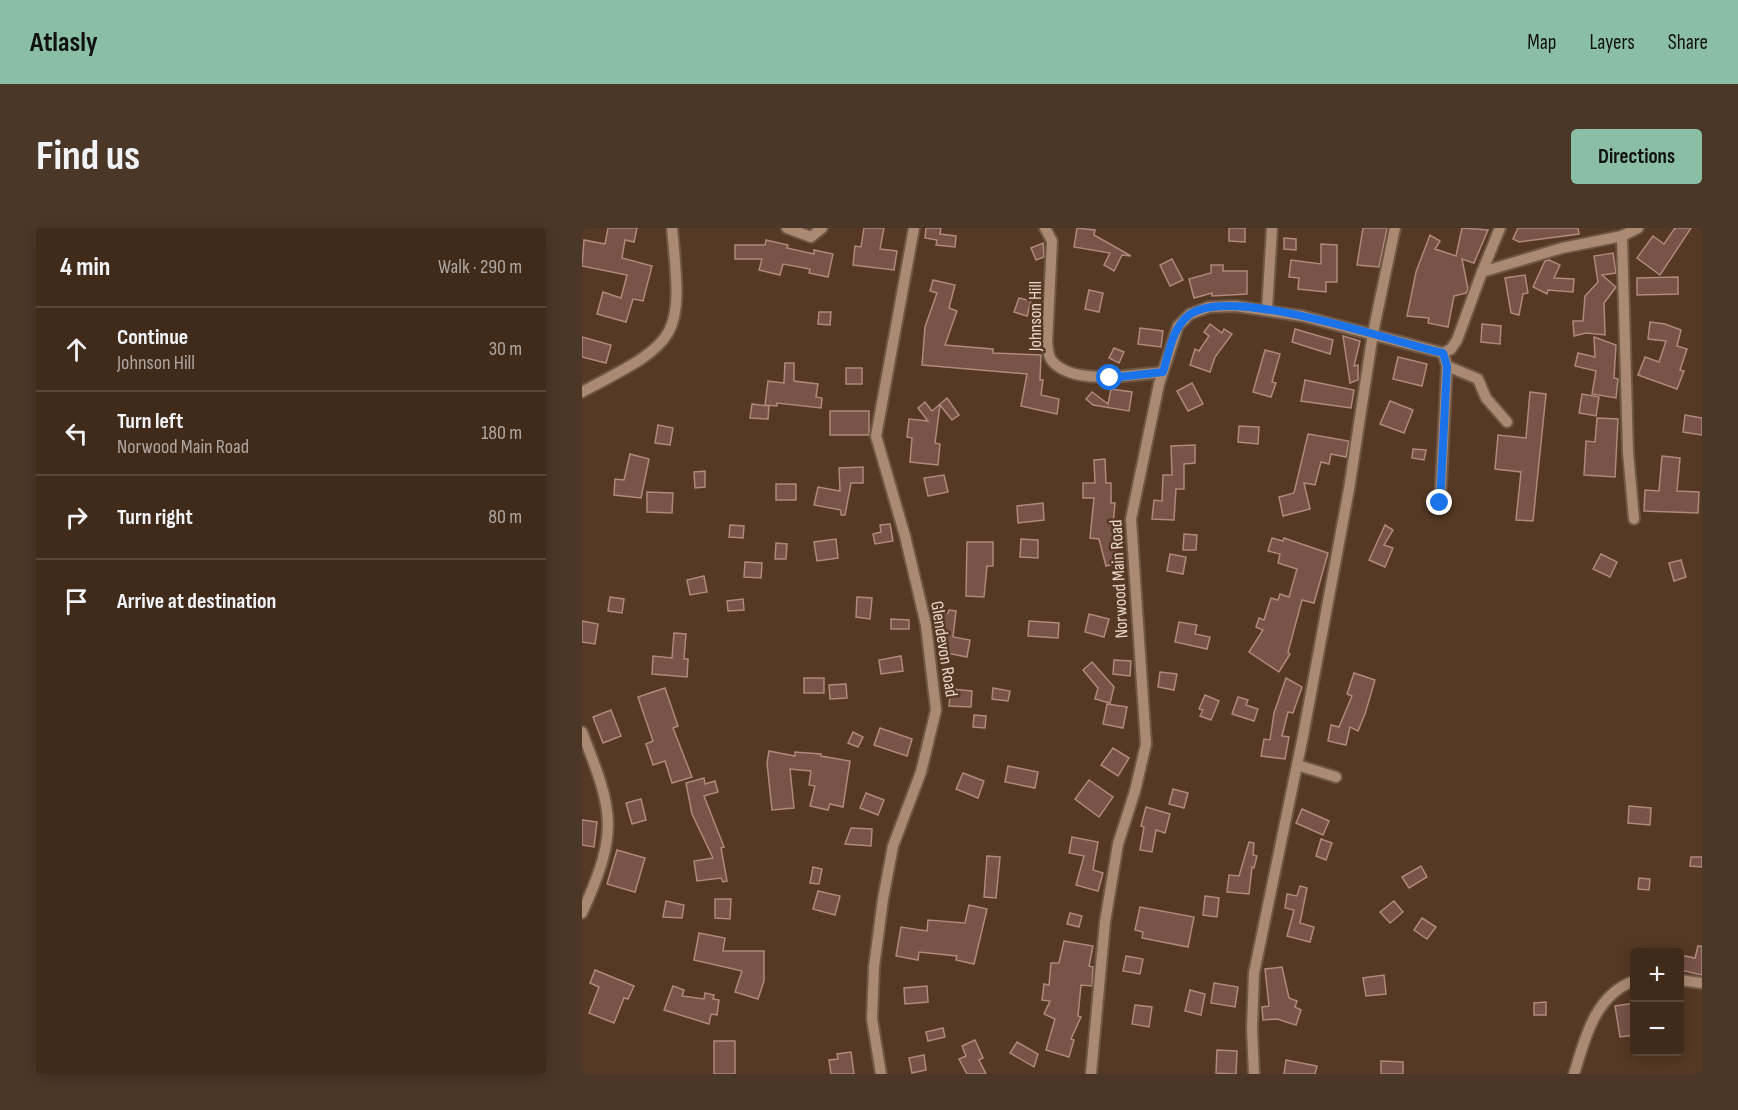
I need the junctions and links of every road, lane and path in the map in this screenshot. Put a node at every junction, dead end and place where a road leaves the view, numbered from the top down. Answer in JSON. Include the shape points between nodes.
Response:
{"nodes":[{"id":1,"x":672,"y":228,"type":"edge"},
{"id":2,"x":787,"y":228,"type":"edge"},
{"id":3,"x":822,"y":228,"type":"edge"},
{"id":4,"x":914,"y":228,"type":"edge"},
{"id":5,"x":1046,"y":228,"type":"edge"},
{"id":6,"x":1272,"y":228,"type":"edge"},
{"id":7,"x":1395,"y":228,"type":"edge"},
{"id":8,"x":1500,"y":228,"type":"edge"},
{"id":9,"x":1638,"y":228,"type":"edge"},
{"id":10,"x":1622,"y":236,"type":"junction"},
{"id":11,"x":1482,"y":272,"type":"junction"},
{"id":12,"x":1268,"y":310,"type":"junction"},
{"id":13,"x":1373,"y":333,"type":"junction"},
{"id":14,"x":1443,"y":353,"type":"junction"},
{"id":15,"x":1447,"y":366,"type":"junction"},
{"id":16,"x":1163,"y":372,"type":"junction"},
{"id":17,"x":582,"y":392,"type":"edge"},
{"id":18,"x":1507,"y":422,"type":"dead end"},
{"id":19,"x":1440,"y":503,"type":"dead end"},
{"id":20,"x":1634,"y":519,"type":"dead end"},
{"id":21,"x":582,"y":732,"type":"edge"},
{"id":22,"x":1297,"y":765,"type":"junction"},
{"id":23,"x":1336,"y":777,"type":"dead end"},
{"id":24,"x":582,"y":913,"type":"edge"},
{"id":25,"x":1684,"y":981,"type":"edge"},
{"id":26,"x":1630,"y":983,"type":"edge"},
{"id":27,"x":1702,"y":983,"type":"edge"},
{"id":28,"x":881,"y":1074,"type":"edge"},
{"id":29,"x":1091,"y":1074,"type":"edge"},
{"id":30,"x":1254,"y":1074,"type":"edge"},
{"id":31,"x":1575,"y":1074,"type":"edge"}],
"edges":[{"from":1,"to":17,"type":"street","via":[[678,294],[677,315],[669,335],[656,351],[638,363]]},
{"from":2,"to":3,"type":"street","via":[[811,237]]},
{"from":4,"to":28,"type":"street","name":"Glendevon Road","via":[[876,436],[926,625],[936,710],[921,772],[893,846],[883,899],[872,1018]]},
{"from":5,"to":16,"type":"street","name":"Johnson Hill","via":[[1052,242],[1047,343],[1050,359],[1061,369],[1110,378]]},
{"from":6,"to":12,"type":"street"},
{"from":7,"to":13,"type":"street"},
{"from":8,"to":11,"type":"street"},
{"from":9,"to":10,"type":"street"},
{"from":10,"to":11,"type":"street","via":[[1562,248]]},
{"from":10,"to":20,"type":"street","via":[[1628,452]]},
{"from":11,"to":14,"type":"street","via":[[1456,340]]},
{"from":12,"to":13,"type":"street","name":"Norwood Main Road"},
{"from":12,"to":16,"type":"street","name":"Norwood Main Road","via":[[1218,307],[1190,314],[1178,326]]},
{"from":13,"to":14,"type":"street","name":"Norwood Main Road"},
{"from":13,"to":22,"type":"street","via":[[1349,489]]},
{"from":14,"to":15,"type":"street"},
{"from":15,"to":18,"type":"street","via":[[1478,379],[1486,398]]},
{"from":15,"to":19,"type":"street"},
{"from":16,"to":29,"type":"street","name":"Norwood Main Road","via":[[1131,519],[1146,744],[1119,844],[1105,922]]},
{"from":21,"to":24,"type":"street","via":[[608,804],[609,829],[598,878]]},
{"from":22,"to":23,"type":"street"},
{"from":22,"to":30,"type":"street","via":[[1254,973]]},
{"from":25,"to":27,"type":"street"},
{"from":26,"to":31,"type":"street","via":[[1598,1007]]}]}
